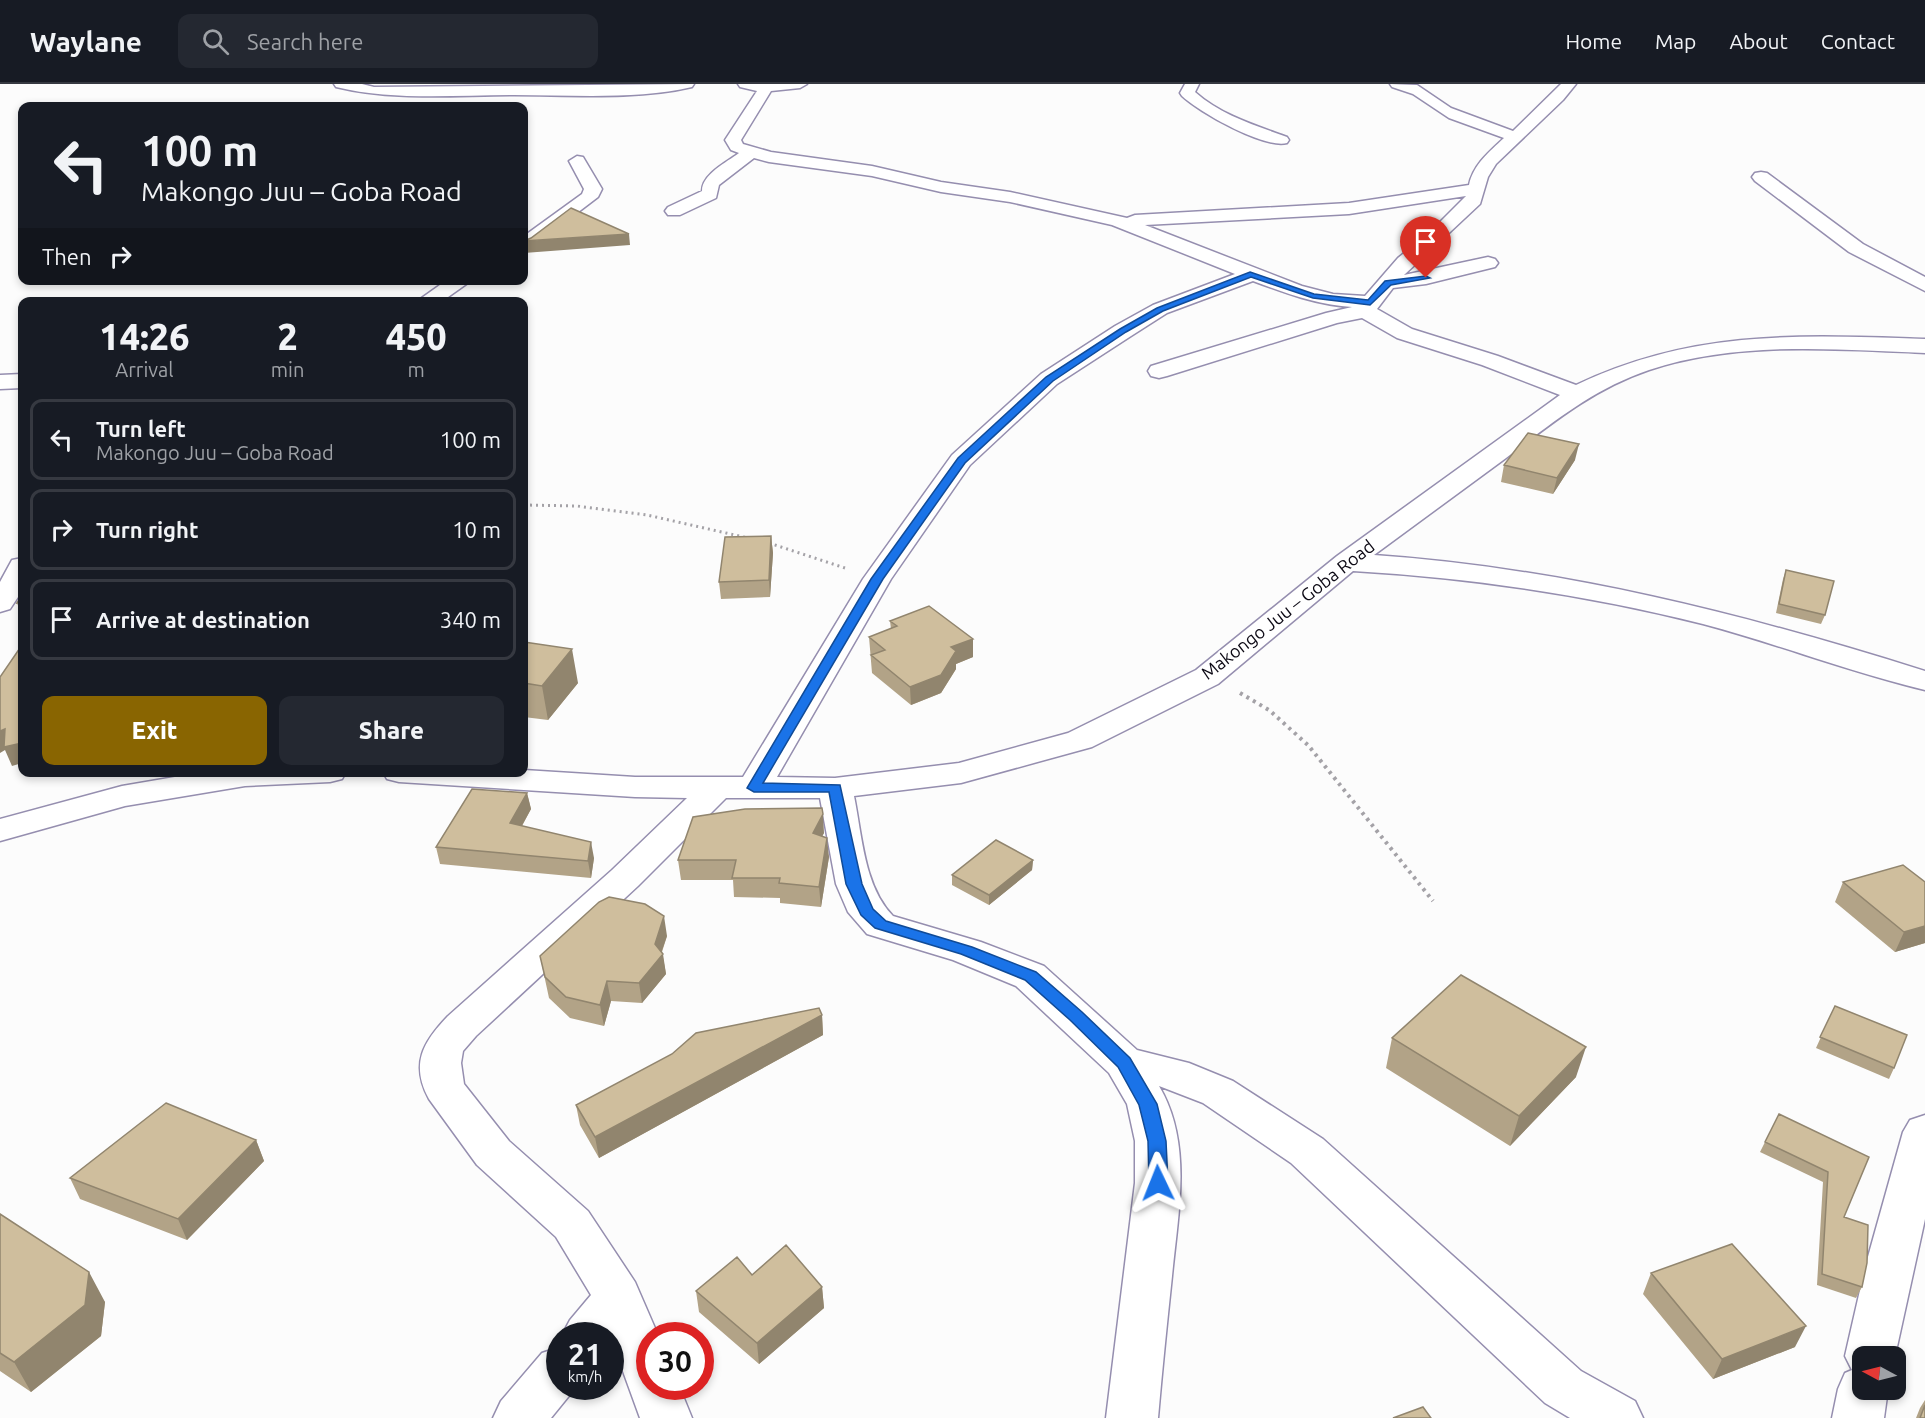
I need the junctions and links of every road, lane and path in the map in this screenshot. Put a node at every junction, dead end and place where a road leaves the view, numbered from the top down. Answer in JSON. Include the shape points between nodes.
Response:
{"nodes":[{"id":1,"x":341,"y":84,"type":"edge"},
{"id":2,"x":687,"y":84,"type":"edge"},
{"id":3,"x":745,"y":84,"type":"edge"},
{"id":4,"x":800,"y":84,"type":"edge"},
{"id":5,"x":1192,"y":84,"type":"edge"},
{"id":6,"x":1397,"y":84,"type":"edge"},
{"id":7,"x":1569,"y":84,"type":"edge"},
{"id":8,"x":764,"y":88,"type":"junction"},
{"id":9,"x":1514,"y":136,"type":"junction"},
{"id":10,"x":1281,"y":140,"type":"dead end"},
{"id":11,"x":751,"y":152,"type":"junction"},
{"id":12,"x":577,"y":161,"type":"dead end"},
{"id":13,"x":1761,"y":177,"type":"dead end"},
{"id":14,"x":1476,"y":189,"type":"junction"},
{"id":15,"x":675,"y":211,"type":"dead end"},
{"id":16,"x":1118,"y":221,"type":"junction"},
{"id":17,"x":528,"y":241,"type":"edge"},
{"id":18,"x":1488,"y":263,"type":"dead end"},
{"id":19,"x":1250,"y":274,"type":"junction"},
{"id":20,"x":1388,"y":283,"type":"junction"},
{"id":21,"x":454,"y":285,"type":"edge"},
{"id":22,"x":1925,"y":285,"type":"edge"},
{"id":23,"x":434,"y":297,"type":"edge"},
{"id":24,"x":1368,"y":307,"type":"junction"},
{"id":25,"x":1925,"y":346,"type":"edge"},
{"id":26,"x":1159,"y":371,"type":"dead end"},
{"id":27,"x":18,"y":381,"type":"edge"},
{"id":28,"x":0,"y":382,"type":"edge"},
{"id":29,"x":1577,"y":394,"type":"junction"},
{"id":30,"x":528,"y":505,"type":"edge"},
{"id":31,"x":1347,"y":562,"type":"junction"},
{"id":32,"x":18,"y":576,"type":"edge"},
{"id":33,"x":877,"y":579,"type":"junction"},
{"id":34,"x":0,"y":603,"type":"edge"},
{"id":35,"x":1207,"y":677,"type":"junction"},
{"id":36,"x":1925,"y":681,"type":"edge"},
{"id":37,"x":230,"y":777,"type":"edge"},
{"id":38,"x":478,"y":777,"type":"edge"},
{"id":39,"x":123,"y":784,"type":"edge"},
{"id":40,"x":735,"y":788,"type":"junction"},
{"id":41,"x":835,"y":788,"type":"junction"},
{"id":42,"x":0,"y":830,"type":"edge"},
{"id":43,"x":1433,"y":901,"type":"dead end"},
{"id":44,"x":1124,"y":1062,"type":"junction"},
{"id":45,"x":1925,"y":1132,"type":"edge"},
{"id":46,"x":618,"y":1297,"type":"junction"},
{"id":47,"x":598,"y":1322,"type":"edge"},
{"id":48,"x":636,"y":1340,"type":"edge"},
{"id":49,"x":1872,"y":1346,"type":"edge"},
{"id":50,"x":546,"y":1385,"type":"edge"},
{"id":51,"x":659,"y":1400,"type":"edge"},
{"id":52,"x":1861,"y":1400,"type":"edge"},
{"id":53,"x":519,"y":1418,"type":"edge"},
{"id":54,"x":666,"y":1418,"type":"edge"},
{"id":55,"x":1132,"y":1418,"type":"edge"},
{"id":56,"x":1617,"y":1418,"type":"edge"},
{"id":57,"x":1858,"y":1418,"type":"edge"}],
"edges":[{"from":1,"to":2,"type":"street","via":[[385,91],[640,90]]},
{"from":3,"to":8,"type":"street"},
{"from":4,"to":8,"type":"street"},
{"from":5,"to":10,"type":"street","via":[[1187,93],[1197,104]]},
{"from":6,"to":9,"type":"street","via":[[1421,92],[1434,105],[1462,119]]},
{"from":7,"to":9,"type":"street"},
{"from":8,"to":11,"type":"street","via":[[733,140],[737,147]]},
{"from":9,"to":14,"type":"street","via":[[1489,161]]},
{"from":11,"to":15,"type":"street","via":[[716,178],[710,194]]},
{"from":11,"to":16,"type":"street","via":[[872,171]]},
{"from":12,"to":17,"type":"street","via":[[593,189],[589,197]]},
{"from":13,"to":22,"type":"street","via":[[1856,248]]},
{"from":14,"to":16,"type":"street","via":[[1419,201],[1358,207]]},
{"from":14,"to":20,"type":"street","via":[[1473,200],[1405,262]]},
{"from":16,"to":19,"type":"street"},
{"from":18,"to":20,"type":"street"},
{"from":19,"to":24,"type":"street","via":[[1313,296]]},
{"from":19,"to":33,"type":"street","via":[[1160,309],[1049,379],[961,460]]},
{"from":20,"to":24,"type":"street"},
{"from":21,"to":23,"type":"street"},
{"from":24,"to":26,"type":"street"},
{"from":24,"to":29,"type":"street","via":[[1377,320],[1400,332]]},
{"from":25,"to":29,"type":"street","name":"Makongo Juu – Goba Road","via":[[1750,345],[1654,361]]},
{"from":27,"to":28,"type":"street"},
{"from":29,"to":31,"type":"street","name":"Makongo Juu – Goba Road"},
{"from":30,"to":33,"type":"path","via":[[577,506],[647,515],[758,540]]},
{"from":31,"to":35,"type":"street","name":"Makongo Juu – Goba Road"},
{"from":31,"to":36,"type":"street","via":[[1503,576],[1671,608]]},
{"from":32,"to":34,"type":"street"},
{"from":33,"to":40,"type":"street"},
{"from":35,"to":41,"type":"street","name":"Makongo Juu – Goba Road","via":[[1080,740],[962,773]]},
{"from":35,"to":43,"type":"path","via":[[1269,710],[1308,745]]},
{"from":37,"to":39,"type":"street"},
{"from":38,"to":40,"type":"street","name":"Makongo Juu – Goba Road","via":[[635,787]]},
{"from":39,"to":42,"type":"street"},
{"from":40,"to":41,"type":"street","name":"Makongo Juu – Goba Road"},
{"from":40,"to":46,"type":"street","via":[[625,879],[462,1026],[444,1046],[440,1063],[444,1088],[493,1153],[572,1224]]},
{"from":41,"to":44,"type":"street","via":[[854,884],[867,912],[880,924],[1030,976]]},
{"from":44,"to":55,"type":"street","via":[[1148,1104],[1157,1141],[1158,1183]]},
{"from":44,"to":56,"type":"street","via":[[1174,1074],[1218,1092],[1307,1151],[1563,1387]]},
{"from":45,"to":49,"type":"street"},
{"from":46,"to":47,"type":"street"},
{"from":46,"to":48,"type":"street"},
{"from":50,"to":53,"type":"street"},
{"from":51,"to":54,"type":"street"},
{"from":52,"to":57,"type":"street"}]}
